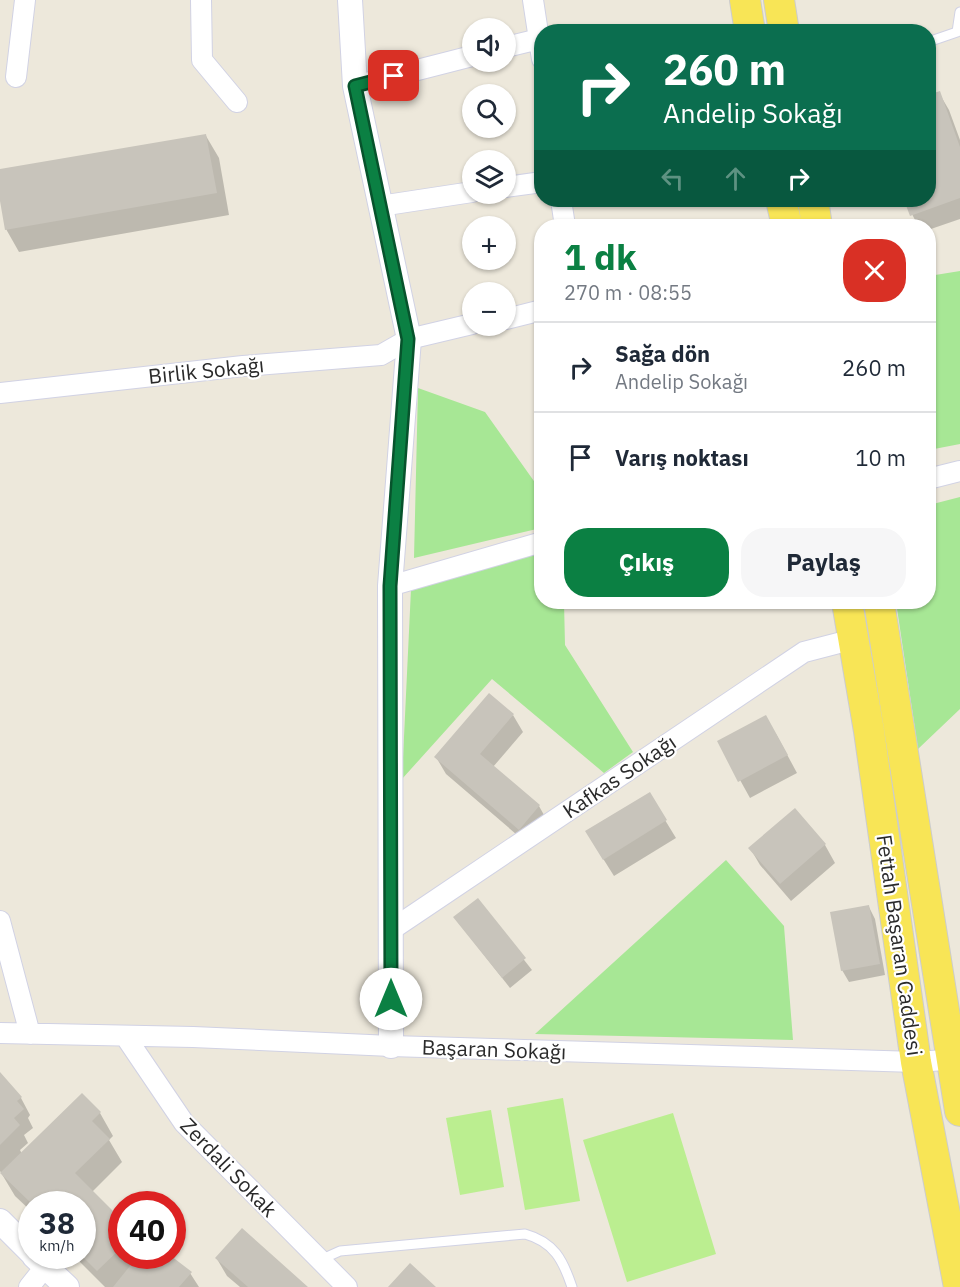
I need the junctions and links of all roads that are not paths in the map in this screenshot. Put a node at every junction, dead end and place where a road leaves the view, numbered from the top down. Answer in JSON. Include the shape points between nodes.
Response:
{"nodes":[{"id":1,"x":25,"y":0,"type":"edge"},
{"id":2,"x":201,"y":0,"type":"edge"},
{"id":3,"x":350,"y":0,"type":"edge"},
{"id":4,"x":533,"y":0,"type":"edge"},
{"id":5,"x":745,"y":0,"type":"edge"},
{"id":6,"x":778,"y":0,"type":"edge"},
{"id":7,"x":960,"y":12,"type":"edge"},
{"id":8,"x":537,"y":24,"type":"edge"},
{"id":9,"x":749,"y":24,"type":"edge"},
{"id":10,"x":782,"y":24,"type":"edge"},
{"id":11,"x":936,"y":39,"type":"edge"},
{"id":12,"x":534,"y":40,"type":"edge"},
{"id":13,"x":516,"y":45,"type":"edge"},
{"id":14,"x":462,"y":59,"type":"edge"},
{"id":15,"x":16,"y":77,"type":"dead end"},
{"id":16,"x":355,"y":86,"type":"junction"},
{"id":17,"x":237,"y":102,"type":"dead end"},
{"id":18,"x":534,"y":183,"type":"edge"},
{"id":19,"x":516,"y":186,"type":"edge"},
{"id":20,"x":462,"y":194,"type":"edge"},
{"id":21,"x":380,"y":206,"type":"junction"},
{"id":22,"x":534,"y":312,"type":"edge"},
{"id":23,"x":516,"y":316,"type":"edge"},
{"id":24,"x":462,"y":326,"type":"edge"},
{"id":25,"x":408,"y":339,"type":"junction"},
{"id":26,"x":0,"y":393,"type":"edge"},
{"id":27,"x":960,"y":471,"type":"edge"},
{"id":28,"x":936,"y":477,"type":"edge"},
{"id":29,"x":534,"y":544,"type":"edge"},
{"id":30,"x":390,"y":586,"type":"junction"},
{"id":31,"x":848,"y":609,"type":"edge"},
{"id":32,"x":880,"y":609,"type":"edge"},
{"id":33,"x":854,"y":639,"type":"junction"},
{"id":34,"x":0,"y":921,"type":"edge"},
{"id":35,"x":391,"y":930,"type":"junction"},
{"id":36,"x":0,"y":1033,"type":"edge"},
{"id":37,"x":30,"y":1034,"type":"junction"},
{"id":38,"x":125,"y":1036,"type":"junction"},
{"id":39,"x":391,"y":1046,"type":"junction"},
{"id":40,"x":956,"y":1059,"type":"edge"},
{"id":41,"x":916,"y":1062,"type":"junction"},
{"id":42,"x":960,"y":1111,"type":"edge"},
{"id":43,"x":0,"y":1221,"type":"edge"},
{"id":44,"x":18,"y":1239,"type":"edge"},
{"id":45,"x":320,"y":1260,"type":"junction"},
{"id":46,"x":34,"y":1269,"type":"edge"},
{"id":47,"x":48,"y":1269,"type":"edge"},
{"id":48,"x":29,"y":1287,"type":"edge"},
{"id":49,"x":67,"y":1287,"type":"edge"},
{"id":50,"x":347,"y":1287,"type":"edge"},
{"id":51,"x":572,"y":1287,"type":"edge"},
{"id":52,"x":959,"y":1287,"type":"edge"}],
"edges":[{"from":1,"to":15,"type":"street"},
{"from":2,"to":17,"type":"street","via":[[202,60]]},
{"from":3,"to":16,"type":"street"},
{"from":4,"to":8,"type":"street"},
{"from":5,"to":9,"type":"main road"},
{"from":6,"to":10,"type":"main road"},
{"from":7,"to":11,"type":"lane","via":[[957,32]]},
{"from":12,"to":13,"type":"street"},
{"from":14,"to":16,"type":"street"},
{"from":16,"to":21,"type":"street"},
{"from":18,"to":19,"type":"street"},
{"from":20,"to":21,"type":"street"},
{"from":21,"to":25,"type":"street"},
{"from":22,"to":23,"type":"street"},
{"from":24,"to":25,"type":"street","name":"Birlik Sokağı"},
{"from":25,"to":26,"type":"street","name":"Birlik Sokağı","via":[[381,355]]},
{"from":25,"to":30,"type":"street"},
{"from":27,"to":28,"type":"street"},
{"from":29,"to":30,"type":"street"},
{"from":30,"to":35,"type":"street"},
{"from":31,"to":33,"type":"main road","name":"Fettah Başaran Caddesi"},
{"from":32,"to":40,"type":"main road","name":"Fettah Başaran Caddesi"},
{"from":33,"to":35,"type":"street","name":"Kafkas Sokağı","via":[[804,652]]},
{"from":33,"to":41,"type":"main road","name":"Fettah Başaran Caddesi"},
{"from":34,"to":37,"type":"street"},
{"from":35,"to":39,"type":"street"},
{"from":36,"to":37,"type":"street","name":"Başaran Sokağı"},
{"from":37,"to":38,"type":"street","name":"Başaran Sokağı"},
{"from":38,"to":39,"type":"street","name":"Başaran Sokağı"},
{"from":38,"to":45,"type":"street","name":"Zerdali Sokak","via":[[184,1123]]},
{"from":39,"to":41,"type":"street","name":"Başaran Sokağı"},
{"from":40,"to":41,"type":"street","name":"Başaran Sokağı"},
{"from":40,"to":42,"type":"main road","name":"Fettah Başaran Caddesi"},
{"from":41,"to":52,"type":"main road","name":"Fettah Başaran Caddesi"},
{"from":43,"to":44,"type":"street"},
{"from":45,"to":50,"type":"street","name":"Zerdali Sokak"},
{"from":45,"to":51,"type":"lane","via":[[340,1251],[525,1234],[554,1249],[565,1264]]},
{"from":46,"to":48,"type":"street"},
{"from":47,"to":49,"type":"street"}]}
